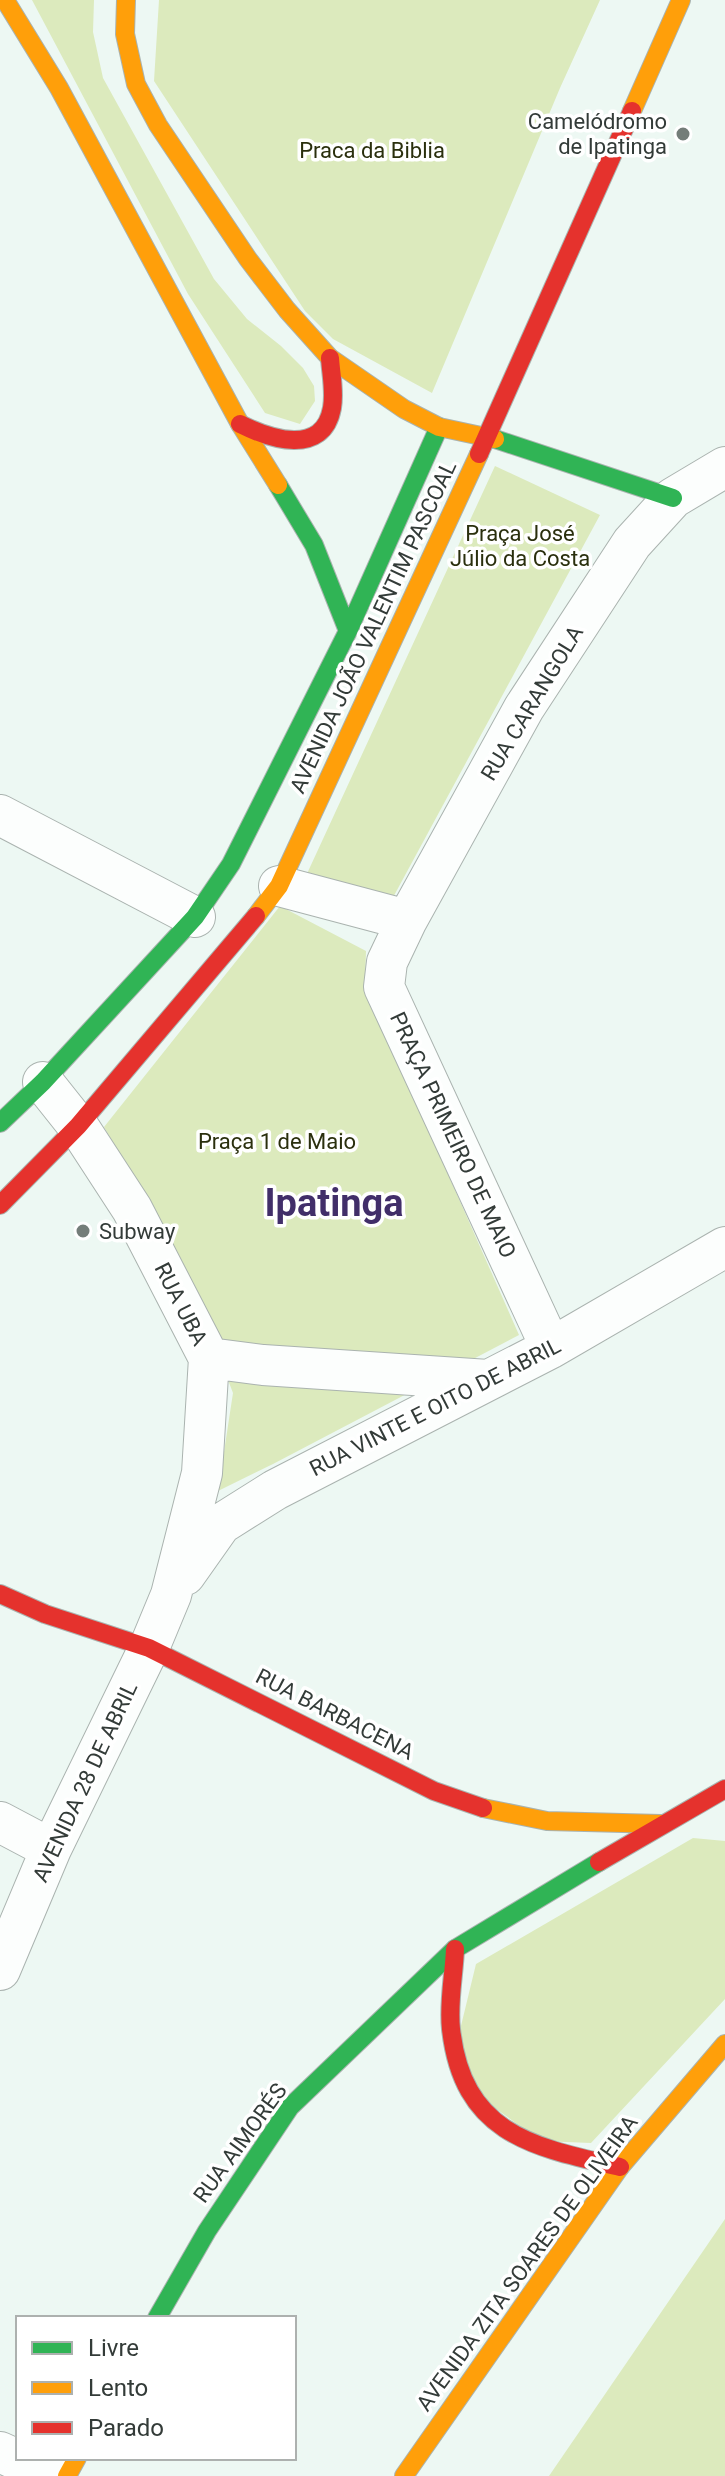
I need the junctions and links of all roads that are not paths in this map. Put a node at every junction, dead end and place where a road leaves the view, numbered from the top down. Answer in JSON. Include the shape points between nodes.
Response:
{"nodes":[{"id":1,"x":5,"y":0,"type":"edge"},
{"id":2,"x":126,"y":0,"type":"edge"},
{"id":3,"x":681,"y":0,"type":"edge"},
{"id":4,"x":330,"y":358,"type":"junction"},
{"id":5,"x":240,"y":424,"type":"junction"},
{"id":6,"x":439,"y":427,"type":"junction"},
{"id":7,"x":487,"y":436,"type":"junction"},
{"id":8,"x":725,"y":467,"type":"edge"},
{"id":9,"x":673,"y":498,"type":"junction"},
{"id":10,"x":348,"y":631,"type":"junction"},
{"id":11,"x":0,"y":815,"type":"edge"},
{"id":12,"x":279,"y":886,"type":"junction"},
{"id":13,"x":195,"y":917,"type":"junction"},
{"id":14,"x":407,"y":920,"type":"junction"},
{"id":15,"x":43,"y":1082,"type":"junction"},
{"id":16,"x":0,"y":1123,"type":"edge"},
{"id":17,"x":78,"y":1126,"type":"junction"},
{"id":18,"x":0,"y":1205,"type":"edge"},
{"id":19,"x":725,"y":1247,"type":"edge"},
{"id":20,"x":551,"y":1348,"type":"junction"},
{"id":21,"x":209,"y":1358,"type":"junction"},
{"id":22,"x":488,"y":1380,"type":"junction"},
{"id":23,"x":0,"y":1594,"type":"edge"},
{"id":24,"x":171,"y":1595,"type":"junction"},
{"id":25,"x":149,"y":1648,"type":"junction"},
{"id":26,"x":725,"y":1789,"type":"edge"},
{"id":27,"x":0,"y":1822,"type":"edge"},
{"id":28,"x":661,"y":1824,"type":"junction"},
{"id":29,"x":51,"y":1849,"type":"junction"},
{"id":30,"x":455,"y":1949,"type":"junction"},
{"id":31,"x":0,"y":1970,"type":"edge"},
{"id":32,"x":725,"y":2044,"type":"edge"},
{"id":33,"x":620,"y":2167,"type":"junction"},
{"id":34,"x":158,"y":2316,"type":"edge"},
{"id":35,"x":17,"y":2460,"type":"edge"},
{"id":36,"x":52,"y":2476,"type":"edge"},
{"id":37,"x":404,"y":2476,"type":"edge"}],
"edges":[{"from":1,"to":5,"type":"street","via":[[59,88]]},
{"from":2,"to":4,"type":"street","via":[[125,34],[136,84],[158,125],[248,259]]},
{"from":3,"to":7,"type":"street","name":"AVENIDA JOÃO VALENTIM PASCOAL"},
{"from":4,"to":5,"type":"street","via":[[334,404],[326,427],[307,440],[284,441]]},
{"from":4,"to":6,"type":"street"},
{"from":5,"to":10,"type":"street","via":[[314,545]]},
{"from":6,"to":7,"type":"street"},
{"from":6,"to":10,"type":"street","name":"AVENIDA JOÃO VALENTIM PASCOAL"},
{"from":7,"to":9,"type":"street"},
{"from":7,"to":12,"type":"street","name":"AVENIDA JOÃO VALENTIM PASCOAL"},
{"from":8,"to":9,"type":"street","name":"RUA CARANGOLA"},
{"from":9,"to":14,"type":"street","name":"RUA CARANGOLA","via":[[632,543],[524,708]]},
{"from":10,"to":13,"type":"street","name":"AVENIDA JOÃO VALENTIM PASCOAL","via":[[231,864]]},
{"from":11,"to":13,"type":"street"},
{"from":12,"to":14,"type":"street"},
{"from":12,"to":17,"type":"street","name":"AVENIDA JOÃO VALENTIM PASCOAL"},
{"from":13,"to":15,"type":"street","name":"AVENIDA JOÃO VALENTIM PASCOAL"},
{"from":14,"to":20,"type":"street","name":"PRAÇA PRIMEIRO DE MAIO","via":[[387,962],[384,987]]},
{"from":15,"to":16,"type":"street","name":"AVENIDA JOÃO VALENTIM PASCOAL"},
{"from":15,"to":17,"type":"street","name":"RUA UBA"},
{"from":17,"to":18,"type":"street","name":"AVENIDA JOÃO VALENTIM PASCOAL"},
{"from":17,"to":21,"type":"street","name":"RUA UBA","via":[[132,1209]]},
{"from":19,"to":20,"type":"street","name":"RUA VINTE E OITO DE ABRIL"},
{"from":20,"to":22,"type":"street","name":"RUA VINTE E OITO DE ABRIL"},
{"from":21,"to":22,"type":"street"},
{"from":21,"to":24,"type":"street","name":"RUA UBA","via":[[202,1473]]},
{"from":22,"to":24,"type":"street","name":"RUA VINTE E OITO DE ABRIL","via":[[275,1490],[221,1524]]},
{"from":23,"to":25,"type":"street","name":"RUA BARBACENA"},
{"from":24,"to":25,"type":"street","name":"AVENIDA 28 DE ABRIL"},
{"from":25,"to":28,"type":"street","name":"RUA BARBACENA","via":[[434,1791],[491,1811],[547,1821]]},
{"from":25,"to":29,"type":"street","name":"AVENIDA 28 DE ABRIL"},
{"from":26,"to":28,"type":"street","name":"RUA AIMORÉS"},
{"from":27,"to":29,"type":"street"},
{"from":28,"to":30,"type":"street","name":"RUA AIMORÉS"},
{"from":29,"to":31,"type":"street","name":"AVENIDA 28 DE ABRIL"},
{"from":30,"to":33,"type":"street","via":[[451,2029],[474,2103],[502,2129],[543,2149]]},
{"from":30,"to":34,"type":"street","name":"RUA AIMORÉS","via":[[290,2107],[207,2231]]},
{"from":32,"to":33,"type":"street","name":"AVENIDA ZITA SOARES DE OLIVEIRA"},
{"from":33,"to":37,"type":"street","name":"AVENIDA ZITA SOARES DE OLIVEIRA"},
{"from":35,"to":36,"type":"street"}]}
